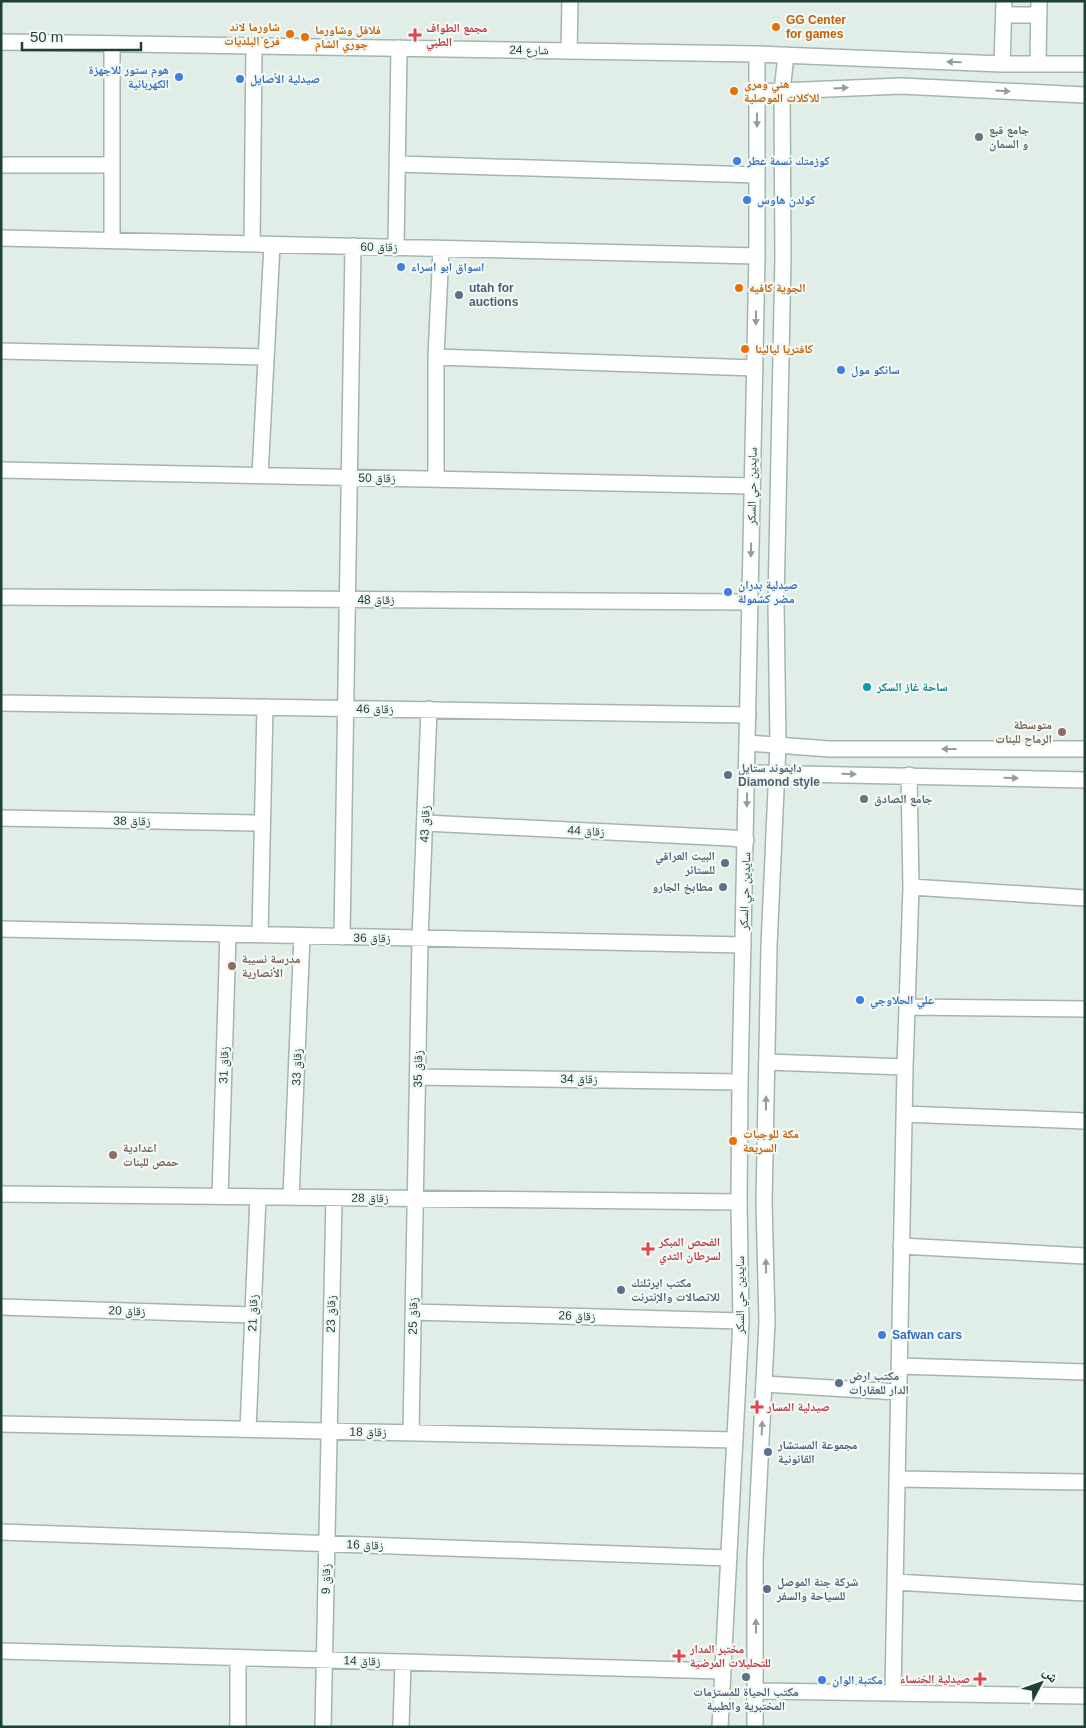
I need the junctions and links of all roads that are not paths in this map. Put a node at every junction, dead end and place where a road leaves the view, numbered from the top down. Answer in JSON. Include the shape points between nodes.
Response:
{"nodes":[{"id":1,"x":570,"y":1,"type":"edge"},
{"id":2,"x":1004,"y":8,"type":"edge"},
{"id":3,"x":1039,"y":8,"type":"edge"},
{"id":4,"x":1,"y":42,"type":"edge"},
{"id":5,"x":112,"y":44,"type":"junction"},
{"id":6,"x":254,"y":46,"type":"junction"},
{"id":7,"x":399,"y":48,"type":"junction"},
{"id":8,"x":569,"y":51,"type":"junction"},
{"id":9,"x":757,"y":54,"type":"junction"},
{"id":10,"x":786,"y":55,"type":"junction"},
{"id":11,"x":1038,"y":63,"type":"junction"},
{"id":12,"x":1002,"y":64,"type":"junction"},
{"id":13,"x":1085,"y":64,"type":"edge"},
{"id":14,"x":782,"y":91,"type":"junction"},
{"id":15,"x":757,"y":92,"type":"junction"},
{"id":16,"x":1085,"y":95,"type":"edge"},
{"id":17,"x":398,"y":164,"type":"junction"},
{"id":18,"x":1,"y":165,"type":"edge"},
{"id":19,"x":112,"y":166,"type":"junction"},
{"id":20,"x":757,"y":175,"type":"junction"},
{"id":21,"x":1,"y":238,"type":"edge"},
{"id":22,"x":112,"y":241,"type":"junction"},
{"id":23,"x":252,"y":244,"type":"junction"},
{"id":24,"x":272,"y":245,"type":"junction"},
{"id":25,"x":353,"y":246,"type":"junction"},
{"id":26,"x":396,"y":248,"type":"junction"},
{"id":27,"x":441,"y":249,"type":"junction"},
{"id":28,"x":757,"y":256,"type":"junction"},
{"id":29,"x":1,"y":351,"type":"edge"},
{"id":30,"x":266,"y":357,"type":"junction"},
{"id":31,"x":436,"y":357,"type":"junction"},
{"id":32,"x":755,"y":368,"type":"junction"},
{"id":33,"x":1,"y":470,"type":"edge"},
{"id":34,"x":260,"y":475,"type":"junction"},
{"id":35,"x":348,"y":477,"type":"junction"},
{"id":36,"x":436,"y":479,"type":"junction"},
{"id":37,"x":752,"y":486,"type":"junction"},
{"id":38,"x":1,"y":597,"type":"edge"},
{"id":39,"x":347,"y":600,"type":"junction"},
{"id":40,"x":750,"y":602,"type":"junction"},
{"id":41,"x":1,"y":703,"type":"edge"},
{"id":42,"x":265,"y":707,"type":"junction"},
{"id":43,"x":346,"y":708,"type":"junction"},
{"id":44,"x":429,"y":709,"type":"junction"},
{"id":45,"x":748,"y":715,"type":"junction"},
{"id":46,"x":748,"y":743,"type":"junction"},
{"id":47,"x":778,"y":745,"type":"junction"},
{"id":48,"x":1085,"y":749,"type":"edge"},
{"id":49,"x":747,"y":773,"type":"junction"},
{"id":50,"x":776,"y":773,"type":"junction"},
{"id":51,"x":909,"y":775,"type":"junction"},
{"id":52,"x":1085,"y":780,"type":"edge"},
{"id":53,"x":1,"y":818,"type":"edge"},
{"id":54,"x":262,"y":823,"type":"junction"},
{"id":55,"x":425,"y":823,"type":"junction"},
{"id":56,"x":746,"y":840,"type":"junction"},
{"id":57,"x":911,"y":887,"type":"junction"},
{"id":58,"x":1085,"y":898,"type":"edge"},
{"id":59,"x":1,"y":929,"type":"edge"},
{"id":60,"x":228,"y":934,"type":"junction"},
{"id":61,"x":260,"y":935,"type":"junction"},
{"id":62,"x":302,"y":936,"type":"junction"},
{"id":63,"x":342,"y":937,"type":"junction"},
{"id":64,"x":420,"y":939,"type":"junction"},
{"id":65,"x":743,"y":945,"type":"junction"},
{"id":66,"x":907,"y":1007,"type":"junction"},
{"id":67,"x":1085,"y":1009,"type":"edge"},
{"id":68,"x":767,"y":1062,"type":"junction"},
{"id":69,"x":905,"y":1067,"type":"junction"},
{"id":70,"x":418,"y":1078,"type":"junction"},
{"id":71,"x":740,"y":1082,"type":"junction"},
{"id":72,"x":904,"y":1114,"type":"junction"},
{"id":73,"x":1085,"y":1120,"type":"edge"},
{"id":74,"x":1,"y":1194,"type":"edge"},
{"id":75,"x":220,"y":1196,"type":"junction"},
{"id":76,"x":258,"y":1197,"type":"junction"},
{"id":77,"x":291,"y":1197,"type":"junction"},
{"id":78,"x":334,"y":1198,"type":"junction"},
{"id":79,"x":414,"y":1198,"type":"junction"},
{"id":80,"x":738,"y":1202,"type":"junction"},
{"id":81,"x":901,"y":1246,"type":"junction"},
{"id":82,"x":1085,"y":1256,"type":"edge"},
{"id":83,"x":1,"y":1308,"type":"edge"},
{"id":84,"x":413,"y":1312,"type":"junction"},
{"id":85,"x":253,"y":1315,"type":"junction"},
{"id":86,"x":741,"y":1321,"type":"junction"},
{"id":87,"x":899,"y":1366,"type":"junction"},
{"id":88,"x":1085,"y":1372,"type":"edge"},
{"id":89,"x":764,"y":1384,"type":"junction"},
{"id":90,"x":898,"y":1392,"type":"junction"},
{"id":91,"x":1,"y":1424,"type":"edge"},
{"id":92,"x":248,"y":1429,"type":"junction"},
{"id":93,"x":328,"y":1431,"type":"junction"},
{"id":94,"x":411,"y":1433,"type":"junction"},
{"id":95,"x":735,"y":1440,"type":"junction"},
{"id":96,"x":897,"y":1479,"type":"junction"},
{"id":97,"x":1085,"y":1482,"type":"edge"},
{"id":98,"x":1,"y":1532,"type":"edge"},
{"id":99,"x":326,"y":1544,"type":"junction"},
{"id":100,"x":729,"y":1558,"type":"junction"},
{"id":101,"x":895,"y":1582,"type":"junction"},
{"id":102,"x":1085,"y":1593,"type":"edge"},
{"id":103,"x":1,"y":1651,"type":"edge"},
{"id":104,"x":238,"y":1658,"type":"junction"},
{"id":105,"x":324,"y":1660,"type":"junction"},
{"id":106,"x":403,"y":1662,"type":"junction"},
{"id":107,"x":722,"y":1671,"type":"junction"},
{"id":108,"x":755,"y":1690,"type":"junction"},
{"id":109,"x":892,"y":1692,"type":"junction"},
{"id":110,"x":1085,"y":1696,"type":"edge"},
{"id":111,"x":238,"y":1727,"type":"edge"},
{"id":112,"x":323,"y":1727,"type":"edge"},
{"id":113,"x":401,"y":1727,"type":"edge"},
{"id":114,"x":720,"y":1727,"type":"edge"},
{"id":115,"x":755,"y":1727,"type":"edge"}],
"edges":[{"from":1,"to":8,"type":"street"},
{"from":2,"to":3,"type":"street"},
{"from":2,"to":12,"type":"street"},
{"from":3,"to":11,"type":"street"},
{"from":4,"to":5,"type":"street","name":"شارع 24"},
{"from":5,"to":6,"type":"street","name":"شارع 24"},
{"from":5,"to":19,"type":"street"},
{"from":6,"to":7,"type":"street","name":"شارع 24"},
{"from":6,"to":23,"type":"street"},
{"from":7,"to":8,"type":"street","name":"شارع 24"},
{"from":7,"to":17,"type":"street"},
{"from":8,"to":9,"type":"street","name":"شارع 24"},
{"from":9,"to":10,"type":"street","name":"شارع 24"},
{"from":9,"to":15,"type":"street","name":"سايدين حي السكر"},
{"from":12,"to":10,"type":"street","name":"شارع 24","one_way":true},
{"from":10,"to":14,"type":"street","name":"سايدين حي السكر"},
{"from":11,"to":12,"type":"street","name":"شارع 24"},
{"from":11,"to":13,"type":"street","name":"شارع 24"},
{"from":14,"to":15,"type":"street"},
{"from":14,"to":16,"type":"street","one_way":true,"via":[[901,86]]},
{"from":14,"to":47,"type":"street","name":"سايدين حي السكر","via":[[783,256],[776,603]]},
{"from":15,"to":20,"type":"street","name":"سايدين حي السكر","one_way":true},
{"from":17,"to":20,"type":"street"},
{"from":17,"to":26,"type":"street"},
{"from":18,"to":19,"type":"street"},
{"from":19,"to":22,"type":"street"},
{"from":20,"to":28,"type":"street","name":"سايدين حي السكر"},
{"from":21,"to":22,"type":"street","name":"زقاق 60"},
{"from":22,"to":23,"type":"street","name":"زقاق 60"},
{"from":23,"to":24,"type":"street","name":"زقاق 60"},
{"from":24,"to":25,"type":"street","name":"زقاق 60"},
{"from":24,"to":30,"type":"street"},
{"from":25,"to":26,"type":"street","name":"زقاق 60"},
{"from":25,"to":35,"type":"street"},
{"from":26,"to":27,"type":"street","name":"زقاق 60"},
{"from":27,"to":28,"type":"street","name":"زقاق 60"},
{"from":27,"to":31,"type":"street"},
{"from":28,"to":32,"type":"street","name":"سايدين حي السكر","one_way":true},
{"from":29,"to":30,"type":"street"},
{"from":30,"to":34,"type":"street"},
{"from":31,"to":32,"type":"street"},
{"from":31,"to":36,"type":"street"},
{"from":32,"to":37,"type":"street","name":"سايدين حي السكر"},
{"from":33,"to":34,"type":"street","name":"زقاق 50"},
{"from":34,"to":35,"type":"street","name":"زقاق 50"},
{"from":35,"to":36,"type":"street","name":"زقاق 50"},
{"from":35,"to":39,"type":"street"},
{"from":36,"to":37,"type":"street","name":"زقاق 50"},
{"from":37,"to":40,"type":"street","name":"سايدين حي السكر","one_way":true},
{"from":38,"to":39,"type":"street","name":"زقاق 48"},
{"from":39,"to":40,"type":"street","name":"زقاق 48"},
{"from":39,"to":43,"type":"street"},
{"from":40,"to":45,"type":"street","name":"سايدين حي السكر"},
{"from":41,"to":42,"type":"street","name":"زقاق 46"},
{"from":42,"to":43,"type":"street","name":"زقاق 46"},
{"from":42,"to":54,"type":"street"},
{"from":43,"to":44,"type":"street","name":"زقاق 46"},
{"from":43,"to":63,"type":"street"},
{"from":44,"to":45,"type":"street","name":"زقاق 46"},
{"from":44,"to":55,"type":"street","name":"زقاق 43"},
{"from":45,"to":46,"type":"street","name":"سايدين حي السكر"},
{"from":46,"to":47,"type":"street"},
{"from":46,"to":49,"type":"street","name":"سايدين حي السكر"},
{"from":48,"to":47,"type":"street","one_way":true,"via":[[830,749]]},
{"from":47,"to":50,"type":"street","name":"سايدين حي السكر"},
{"from":49,"to":50,"type":"street"},
{"from":49,"to":56,"type":"street","name":"سايدين حي السكر","one_way":true},
{"from":50,"to":51,"type":"street","one_way":true},
{"from":50,"to":68,"type":"street","name":"سايدين حي السكر"},
{"from":51,"to":52,"type":"street","one_way":true},
{"from":51,"to":57,"type":"street"},
{"from":53,"to":54,"type":"street","name":"زقاق 38"},
{"from":54,"to":61,"type":"street"},
{"from":55,"to":56,"type":"street","name":"زقاق 44"},
{"from":55,"to":64,"type":"street","name":"زقاق 43"},
{"from":56,"to":65,"type":"street","name":"سايدين حي السكر"},
{"from":57,"to":58,"type":"street"},
{"from":57,"to":66,"type":"street"},
{"from":59,"to":60,"type":"street","name":"زقاق 36"},
{"from":60,"to":61,"type":"street","name":"زقاق 36"},
{"from":60,"to":75,"type":"street","name":"زقاق 31"},
{"from":61,"to":62,"type":"street","name":"زقاق 36"},
{"from":62,"to":63,"type":"street","name":"زقاق 36"},
{"from":62,"to":77,"type":"street","name":"زقاق 33"},
{"from":63,"to":64,"type":"street","name":"زقاق 36"},
{"from":64,"to":65,"type":"street","name":"زقاق 36"},
{"from":64,"to":70,"type":"street","name":"زقاق 35"},
{"from":65,"to":71,"type":"street","name":"سايدين حي السكر"},
{"from":66,"to":67,"type":"street"},
{"from":66,"to":69,"type":"street"},
{"from":68,"to":69,"type":"street"},
{"from":89,"to":68,"type":"street","name":"سايدين حي السكر","one_way":true},
{"from":69,"to":72,"type":"street"},
{"from":70,"to":71,"type":"street","name":"زقاق 34"},
{"from":70,"to":79,"type":"street","name":"زقاق 35"},
{"from":71,"to":80,"type":"street","name":"سايدين حي السكر"},
{"from":72,"to":73,"type":"street"},
{"from":72,"to":81,"type":"street"},
{"from":74,"to":75,"type":"street","name":"زقاق 28"},
{"from":75,"to":76,"type":"street","name":"زقاق 28"},
{"from":76,"to":77,"type":"street","name":"زقاق 28"},
{"from":76,"to":85,"type":"street","name":"زقاق 21"},
{"from":77,"to":78,"type":"street","name":"زقاق 28"},
{"from":78,"to":79,"type":"street","name":"زقاق 28"},
{"from":78,"to":93,"type":"street","name":"زقاق 23"},
{"from":79,"to":80,"type":"street","name":"زقاق 28"},
{"from":79,"to":84,"type":"street","name":"زقاق 25"},
{"from":80,"to":86,"type":"street","name":"سايدين حي السكر"},
{"from":81,"to":82,"type":"street"},
{"from":81,"to":87,"type":"street"},
{"from":83,"to":85,"type":"street","name":"زقاق 20"},
{"from":84,"to":86,"type":"street","name":"زقاق 26"},
{"from":84,"to":94,"type":"street","name":"زقاق 25"},
{"from":85,"to":92,"type":"street","name":"زقاق 21"},
{"from":86,"to":95,"type":"street","name":"سايدين حي السكر"},
{"from":87,"to":88,"type":"street"},
{"from":87,"to":90,"type":"street"},
{"from":89,"to":90,"type":"street"},
{"from":108,"to":89,"type":"street","name":"سايدين حي السكر","one_way":true,"via":[[754,1560]]},
{"from":90,"to":96,"type":"street"},
{"from":91,"to":92,"type":"street","name":"زقاق 18"},
{"from":92,"to":93,"type":"street","name":"زقاق 18"},
{"from":93,"to":94,"type":"street","name":"زقاق 18"},
{"from":93,"to":99,"type":"street","name":"زقاق 9"},
{"from":94,"to":95,"type":"street","name":"زقاق 18"},
{"from":95,"to":100,"type":"street","name":"سايدين حي السكر"},
{"from":96,"to":97,"type":"street"},
{"from":96,"to":101,"type":"street"},
{"from":98,"to":99,"type":"street","name":"زقاق 16"},
{"from":99,"to":100,"type":"street","name":"زقاق 16"},
{"from":99,"to":105,"type":"street","name":"زقاق 9"},
{"from":100,"to":107,"type":"street","name":"سايدين حي السكر"},
{"from":101,"to":102,"type":"street"},
{"from":101,"to":109,"type":"street"},
{"from":103,"to":104,"type":"street","name":"زقاق 14"},
{"from":104,"to":105,"type":"street","name":"زقاق 14"},
{"from":104,"to":111,"type":"street"},
{"from":105,"to":106,"type":"street","name":"زقاق 14"},
{"from":105,"to":112,"type":"street","name":"زقاق 9"},
{"from":106,"to":107,"type":"street","name":"زقاق 14"},
{"from":106,"to":113,"type":"street"},
{"from":107,"to":114,"type":"street","name":"سايدين حي السكر"},
{"from":108,"to":109,"type":"street"},
{"from":108,"to":115,"type":"street","name":"سايدين حي السكر"},
{"from":109,"to":110,"type":"street"}]}
